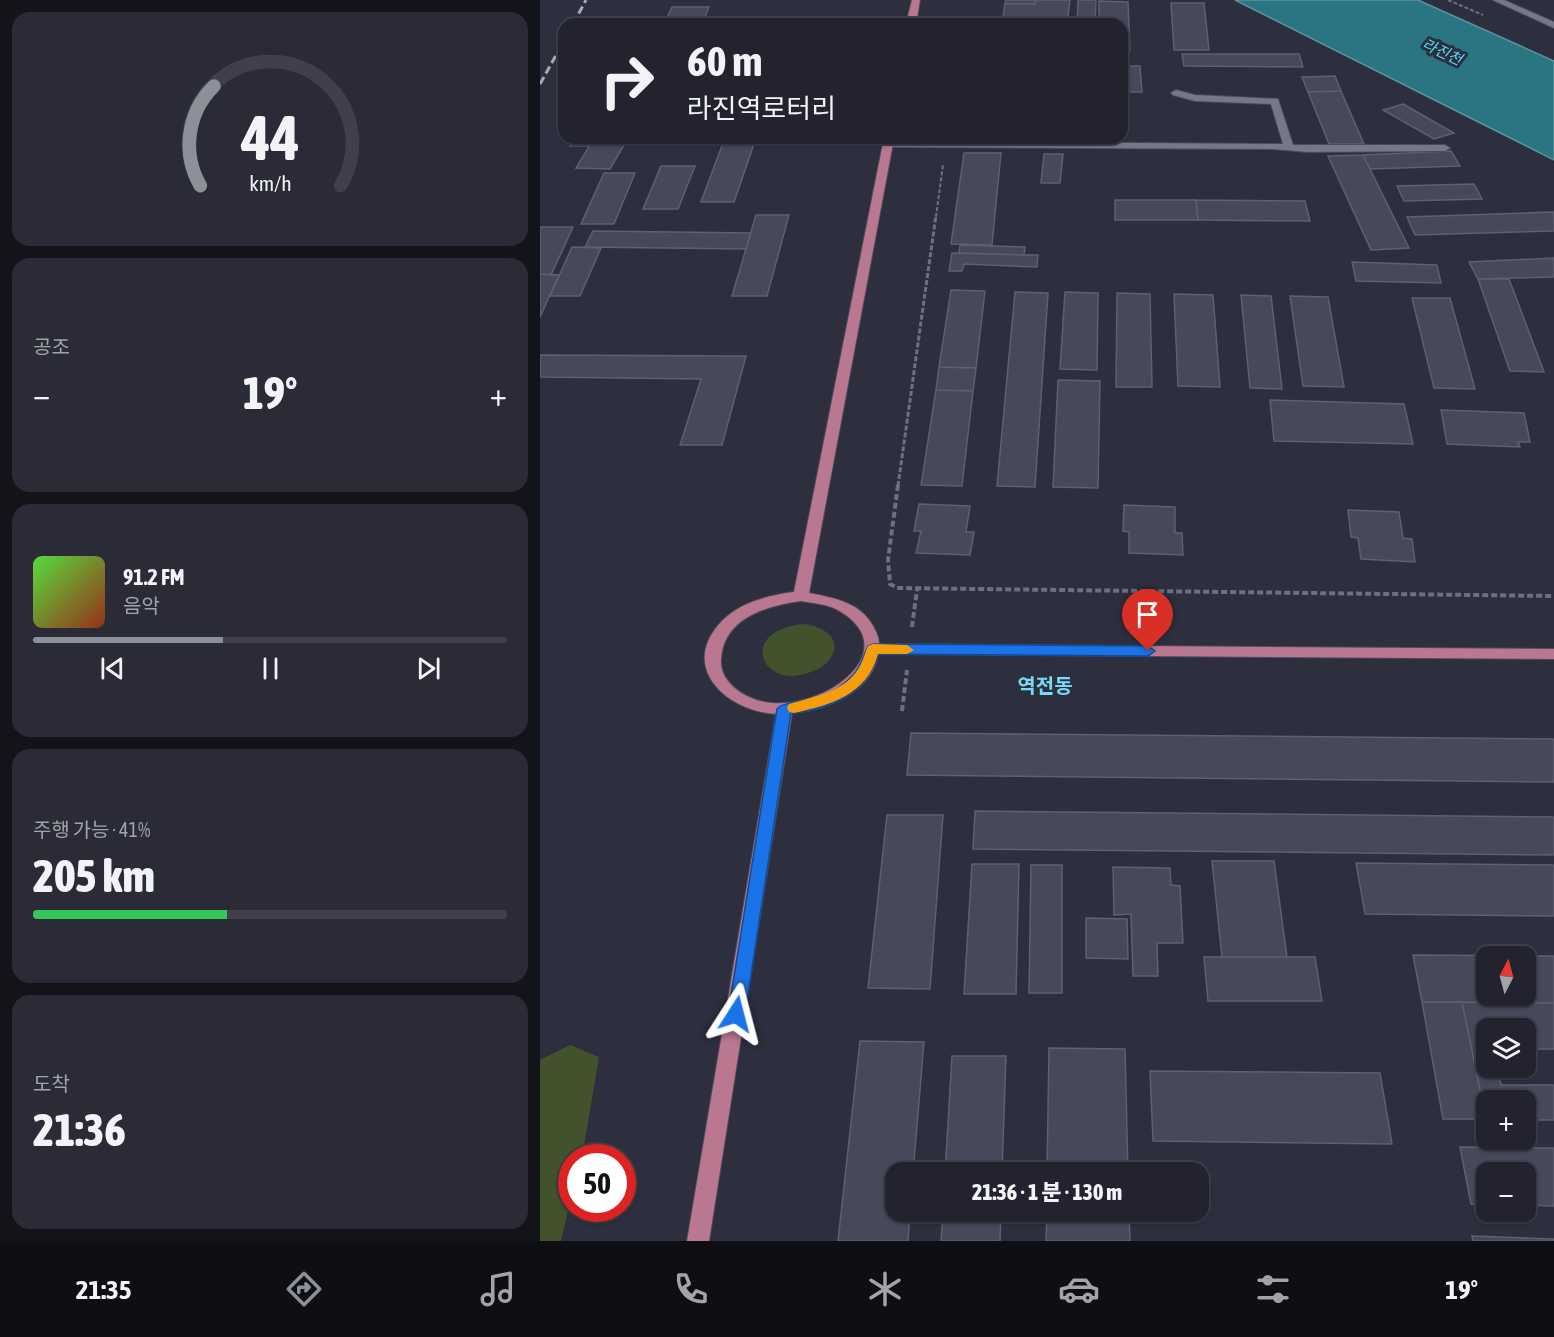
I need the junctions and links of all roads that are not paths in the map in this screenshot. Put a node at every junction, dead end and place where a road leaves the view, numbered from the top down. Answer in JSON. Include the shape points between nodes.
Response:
{"nodes":[{"id":1,"x":916,"y":0,"type":"edge"},
{"id":2,"x":1497,"y":0,"type":"edge"},
{"id":3,"x":912,"y":18,"type":"edge"},
{"id":4,"x":1554,"y":25,"type":"edge"},
{"id":5,"x":1176,"y":93,"type":"dead end"},
{"id":6,"x":888,"y":144,"type":"edge"},
{"id":7,"x":946,"y":144,"type":"edge"},
{"id":8,"x":1289,"y":147,"type":"junction"},
{"id":9,"x":1445,"y":148,"type":"dead end"},
{"id":10,"x":801,"y":596,"type":"junction"},
{"id":11,"x":873,"y":649,"type":"junction"},
{"id":12,"x":1554,"y":654,"type":"edge"},
{"id":13,"x":784,"y":709,"type":"junction"},
{"id":14,"x":698,"y":1241,"type":"edge"}],
"edges":[{"from":1,"to":3,"type":"main road"},
{"from":2,"to":4,"type":"street"},
{"from":5,"to":8,"type":"street","via":[[1195,98],[1275,101]]},
{"from":6,"to":10,"type":"main road"},
{"from":7,"to":8,"type":"street"},
{"from":8,"to":9,"type":"street"},
{"from":10,"to":11,"type":"main road","via":[[820,598],[853,611],[872,635]]},
{"from":10,"to":13,"type":"main road","via":[[780,598],[744,612],[718,636],[713,651],[718,680],[729,692],[763,707]]},
{"from":11,"to":12,"type":"main road"},
{"from":11,"to":13,"type":"main road","via":[[869,664],[845,691],[806,707]]},
{"from":13,"to":14,"type":"main road"}]}
